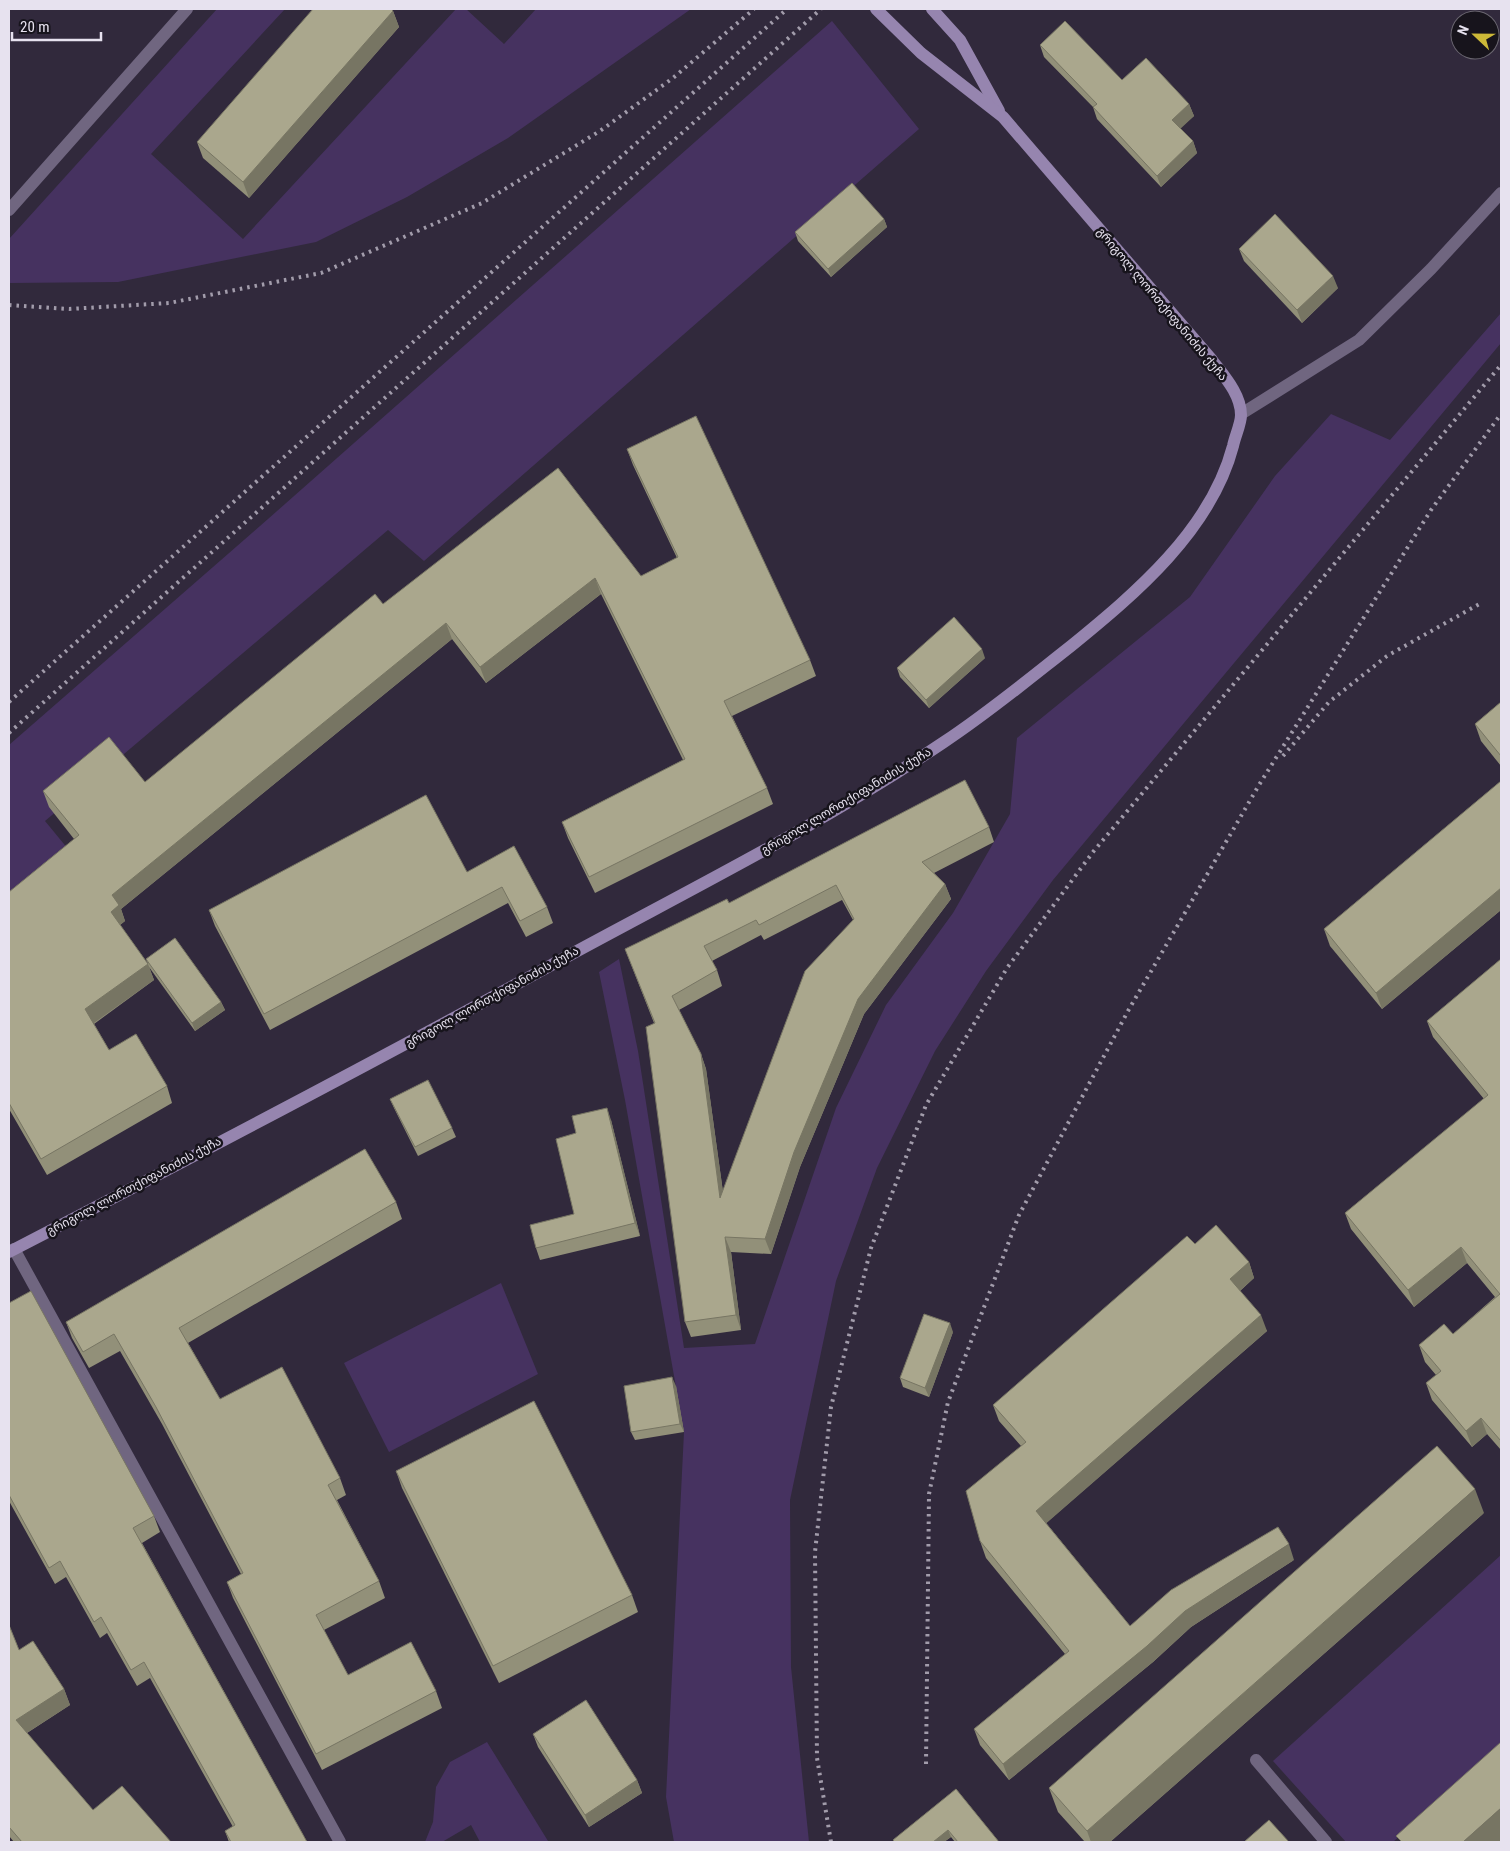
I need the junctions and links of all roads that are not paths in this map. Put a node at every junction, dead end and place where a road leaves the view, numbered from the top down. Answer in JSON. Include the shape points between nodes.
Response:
{"nodes":[{"id":1,"x":187,"y":9,"type":"edge"},
{"id":2,"x":876,"y":9,"type":"edge"},
{"id":3,"x":932,"y":9,"type":"edge"},
{"id":4,"x":1003,"y":117,"type":"junction"},
{"id":5,"x":1501,"y":193,"type":"edge"},
{"id":6,"x":9,"y":210,"type":"edge"},
{"id":7,"x":1241,"y":414,"type":"junction"},
{"id":8,"x":11,"y":1250,"type":"edge"},
{"id":9,"x":1256,"y":1760,"type":"dead end"},
{"id":10,"x":340,"y":1842,"type":"edge"},
{"id":11,"x":1326,"y":1842,"type":"edge"}],
"edges":[{"from":1,"to":6,"type":"street"},
{"from":2,"to":4,"type":"street","name":"გრიგოლ ლორთქიფანიძის ქუჩა","via":[[921,53]]},
{"from":3,"to":4,"type":"street","name":"გრიგოლ ლორთქიფანიძის ქუჩა","via":[[960,40]]},
{"from":4,"to":7,"type":"street","name":"გრიგოლ ლორთქიფანიძის ქუჩა","via":[[1212,360],[1234,391]]},
{"from":5,"to":7,"type":"street","via":[[1359,340]]},
{"from":7,"to":8,"type":"street","name":"გრიგოლ ლორთქიფანიძის ქუჩა","via":[[1230,458],[1217,487],[1191,529],[1149,578],[1017,690],[945,742],[874,786],[652,911],[423,1035]]},
{"from":8,"to":10,"type":"street"},
{"from":9,"to":11,"type":"street"}]}
